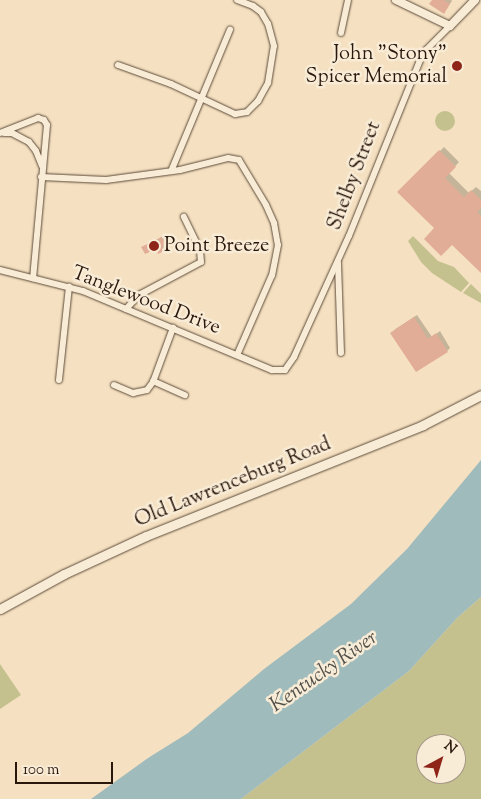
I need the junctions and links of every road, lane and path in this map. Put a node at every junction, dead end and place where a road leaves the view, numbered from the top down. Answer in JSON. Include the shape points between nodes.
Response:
{"nodes":[{"id":1,"x":237,"y":0,"type":"edge"},
{"id":2,"x":348,"y":0,"type":"edge"},
{"id":3,"x":396,"y":0,"type":"edge"},
{"id":4,"x":476,"y":0,"type":"edge"},
{"id":5,"x":450,"y":26,"type":"junction"},
{"id":6,"x":230,"y":30,"type":"dead end"},
{"id":7,"x":341,"y":32,"type":"dead end"},
{"id":8,"x":118,"y":65,"type":"dead end"},
{"id":9,"x":201,"y":99,"type":"junction"},
{"id":10,"x":0,"y":134,"type":"edge"},
{"id":11,"x":42,"y":167,"type":"junction"},
{"id":12,"x":172,"y":169,"type":"junction"},
{"id":13,"x":41,"y":177,"type":"junction"},
{"id":14,"x":184,"y":217,"type":"dead end"},
{"id":15,"x":338,"y":261,"type":"junction"},
{"id":16,"x":0,"y":270,"type":"edge"},
{"id":17,"x":33,"y":278,"type":"junction"},
{"id":18,"x":69,"y":287,"type":"junction"},
{"id":19,"x":126,"y":309,"type":"junction"},
{"id":20,"x":173,"y":328,"type":"junction"},
{"id":21,"x":341,"y":353,"type":"dead end"},
{"id":22,"x":236,"y":355,"type":"junction"},
{"id":23,"x":278,"y":372,"type":"joint"},
{"id":24,"x":59,"y":380,"type":"dead end"},
{"id":25,"x":154,"y":381,"type":"junction"},
{"id":26,"x":114,"y":385,"type":"dead end"},
{"id":27,"x":184,"y":395,"type":"dead end"},
{"id":28,"x":481,"y":395,"type":"edge"},
{"id":29,"x":0,"y":609,"type":"edge"}],
"edges":[{"from":1,"to":9,"type":"street","via":[[257,8],[268,24],[274,40],[270,77],[251,109],[238,114]]},
{"from":2,"to":7,"type":"street"},
{"from":3,"to":5,"type":"street"},
{"from":4,"to":5,"type":"street","name":"Shelby Street"},
{"from":5,"to":15,"type":"street","name":"Shelby Street","via":[[426,50],[417,65]]},
{"from":6,"to":9,"type":"street"},
{"from":8,"to":9,"type":"street","via":[[171,84]]},
{"from":9,"to":12,"type":"street"},
{"from":10,"to":11,"type":"street","via":[[12,133],[25,138],[36,151]]},
{"from":10,"to":11,"type":"street","via":[[34,119],[44,120],[47,130]]},
{"from":11,"to":13,"type":"street"},
{"from":12,"to":13,"type":"street","via":[[106,180]]},
{"from":12,"to":22,"type":"street","via":[[236,158],[245,168],[274,223],[278,245],[274,268]]},
{"from":13,"to":17,"type":"street"},
{"from":14,"to":19,"type":"street","via":[[200,250],[201,262],[139,295]]},
{"from":15,"to":21,"type":"street"},
{"from":15,"to":23,"type":"street","name":"Shelby Street","via":[[294,357],[288,368]]},
{"from":16,"to":17,"type":"street","name":"Tanglewood Drive"},
{"from":17,"to":18,"type":"street","name":"Tanglewood Drive"},
{"from":18,"to":19,"type":"street","name":"Tanglewood Drive"},
{"from":18,"to":24,"type":"street"},
{"from":19,"to":20,"type":"street","name":"Tanglewood Drive"},
{"from":20,"to":22,"type":"street","name":"Tanglewood Drive"},
{"from":20,"to":25,"type":"street"},
{"from":22,"to":23,"type":"street","name":"Tanglewood Drive"},
{"from":25,"to":26,"type":"street","via":[[147,390],[138,394]]},
{"from":25,"to":27,"type":"street"},
{"from":28,"to":29,"type":"main road","name":"Old Lawrenceburg Road","via":[[386,441],[146,536],[64,574]]}]}
